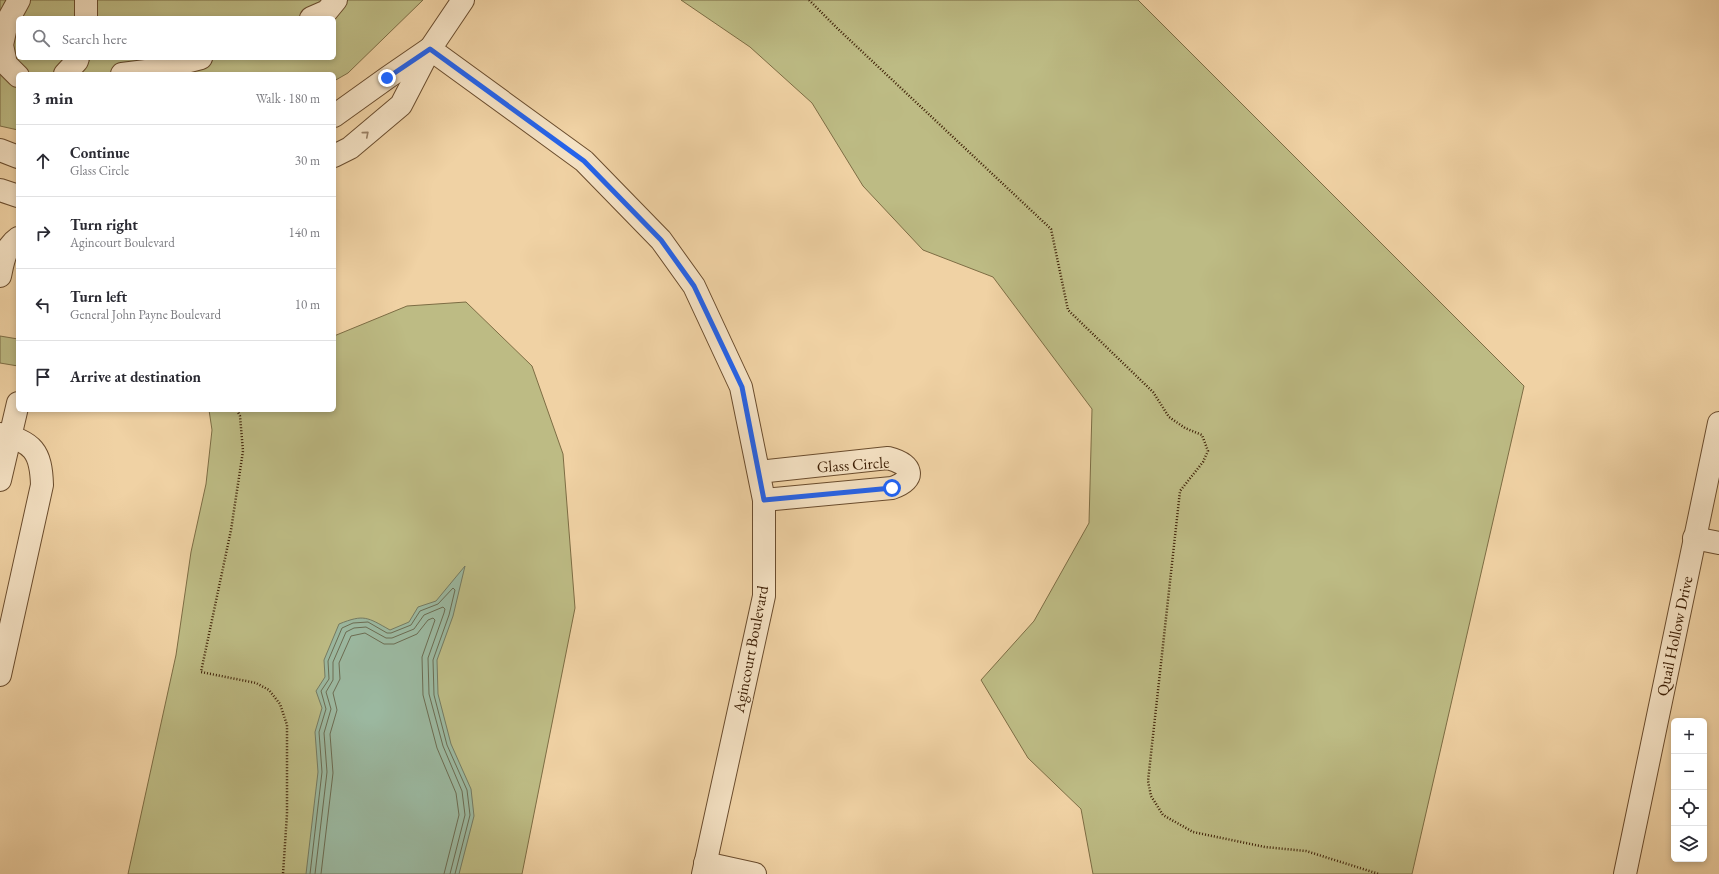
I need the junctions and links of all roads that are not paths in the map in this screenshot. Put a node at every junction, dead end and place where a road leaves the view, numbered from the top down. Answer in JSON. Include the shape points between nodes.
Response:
{"nodes":[{"id":1,"x":19,"y":0,"type":"edge"},
{"id":2,"x":86,"y":0,"type":"edge"},
{"id":3,"x":336,"y":0,"type":"edge"},
{"id":4,"x":463,"y":0,"type":"edge"},
{"id":5,"x":86,"y":16,"type":"edge"},
{"id":6,"x":316,"y":16,"type":"edge"},
{"id":7,"x":430,"y":49,"type":"junction"},
{"id":8,"x":77,"y":60,"type":"edge"},
{"id":9,"x":193,"y":60,"type":"edge"},
{"id":10,"x":67,"y":72,"type":"edge"},
{"id":11,"x":138,"y":72,"type":"edge"},
{"id":12,"x":16,"y":74,"type":"edge"},
{"id":13,"x":336,"y":115,"type":"edge"},
{"id":14,"x":0,"y":150,"type":"edge"},
{"id":15,"x":336,"y":155,"type":"edge"},
{"id":16,"x":16,"y":156,"type":"edge"},
{"id":17,"x":0,"y":190,"type":"edge"},
{"id":18,"x":16,"y":195,"type":"edge"},
{"id":19,"x":16,"y":239,"type":"edge"},
{"id":20,"x":0,"y":276,"type":"edge"},
{"id":21,"x":16,"y":408,"type":"edge"},
{"id":22,"x":1719,"y":423,"type":"edge"},
{"id":23,"x":5,"y":435,"type":"edge"},
{"id":24,"x":758,"y":472,"type":"junction"},
{"id":25,"x":0,"y":480,"type":"edge"},
{"id":26,"x":764,"y":500,"type":"junction"},
{"id":27,"x":1694,"y":538,"type":"junction"},
{"id":28,"x":1719,"y":543,"type":"edge"},
{"id":29,"x":0,"y":675,"type":"edge"},
{"id":30,"x":704,"y":868,"type":"edge"},
{"id":31,"x":755,"y":874,"type":"edge"},
{"id":32,"x":1625,"y":874,"type":"edge"}],
"edges":[{"from":1,"to":12,"type":"street","via":[[7,22],[2,45],[6,64]]},
{"from":2,"to":5,"type":"street"},
{"from":3,"to":6,"type":"street","via":[[327,11]]},
{"from":4,"to":7,"type":"street"},
{"from":7,"to":13,"type":"street"},
{"from":15,"to":7,"type":"street","one_way":true,"via":[[350,148],[402,105]]},
{"from":7,"to":24,"type":"street","name":"Agincourt Boulevard","via":[[584,161],[661,240],[694,286],[742,387]]},
{"from":8,"to":10,"type":"street"},
{"from":9,"to":11,"type":"street"},
{"from":14,"to":16,"type":"street"},
{"from":17,"to":18,"type":"street"},
{"from":19,"to":20,"type":"street","via":[[5,253]]},
{"from":21,"to":23,"type":"street"},
{"from":22,"to":27,"type":"street","name":"Quail Hollow Drive"},
{"from":23,"to":25,"type":"street"},
{"from":23,"to":29,"type":"street","via":[[26,442],[34,451],[40,461],[42,485]]},
{"from":24,"to":26,"type":"street","name":"Agincourt Boulevard"},
{"from":24,"to":26,"type":"street","name":"Glass Circle","via":[[888,458],[901,462],[909,471],[905,481],[892,488]]},
{"from":26,"to":30,"type":"street","name":"Agincourt Boulevard","via":[[764,596]]},
{"from":27,"to":28,"type":"street"},
{"from":27,"to":32,"type":"street","name":"Quail Hollow Drive"},
{"from":30,"to":31,"type":"street"}]}
